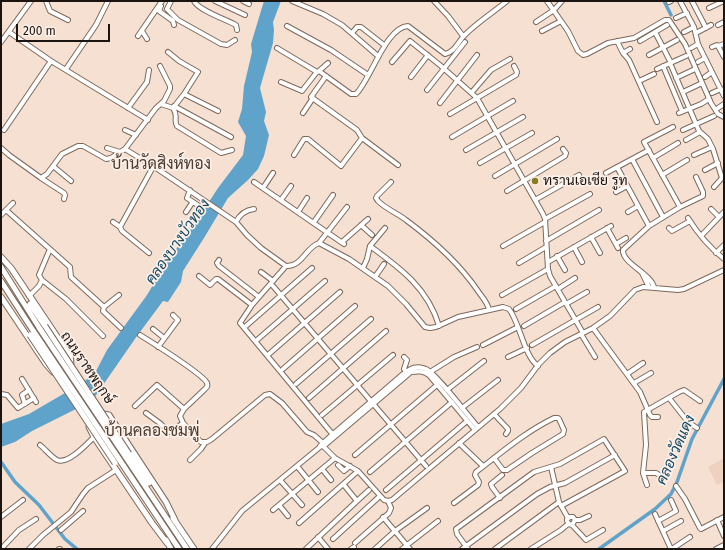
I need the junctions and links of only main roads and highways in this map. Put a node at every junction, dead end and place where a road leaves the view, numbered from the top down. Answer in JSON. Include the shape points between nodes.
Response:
{"nodes":[{"id":1,"x":1,"y":259,"type":"edge"},
{"id":2,"x":1,"y":267,"type":"edge"},
{"id":3,"x":1,"y":282,"type":"edge"},
{"id":4,"x":1,"y":292,"type":"edge"},
{"id":5,"x":1,"y":297,"type":"edge"},
{"id":6,"x":43,"y":327,"type":"junction"},
{"id":7,"x":32,"y":333,"type":"junction"},
{"id":8,"x":127,"y":455,"type":"junction"},
{"id":9,"x":117,"y":461,"type":"junction"},
{"id":10,"x":174,"y":520,"type":"junction"},
{"id":11,"x":167,"y":543,"type":"junction"},
{"id":12,"x":171,"y":549,"type":"edge"},
{"id":13,"x":179,"y":549,"type":"edge"},
{"id":14,"x":187,"y":549,"type":"edge"},
{"id":15,"x":194,"y":549,"type":"edge"}],
"edges":[{"from":1,"to":5,"type":"main road","via":[[11,268],[70,356],[70,370],[64,375],[49,368]]},
{"from":1,"to":6,"type":"main road","name":"ถนนราชพฤกษ์"},
{"from":2,"to":6,"type":"main road","name":"ถนนราชพฤกษ์"},
{"from":3,"to":7,"type":"main road","name":"ถนนราชพฤกษ์"},
{"from":4,"to":7,"type":"main road","name":"ถนนราชพฤกษ์"},
{"from":6,"to":8,"type":"main road","name":"ถนนราชพฤกษ์","bridge":true},
{"from":7,"to":9,"type":"main road","name":"ถนนราชพฤกษ์","bridge":true},
{"from":8,"to":10,"type":"main road","name":"ถนนราชพฤกษ์"},
{"from":8,"to":14,"type":"main road","name":"ถนนราชพฤกษ์"},
{"from":9,"to":11,"type":"main road","name":"ถนนราชพฤกษ์"},
{"from":9,"to":13,"type":"main road","name":"ถนนราชพฤกษ์"},
{"from":10,"to":11,"type":"main road","via":[[166,502],[109,415],[103,414],[91,419],[89,427],[94,437]]},
{"from":10,"to":15,"type":"main road","name":"ถนนราชพฤกษ์"},
{"from":11,"to":12,"type":"main road","name":"ถนนราชพฤกษ์"}]}
